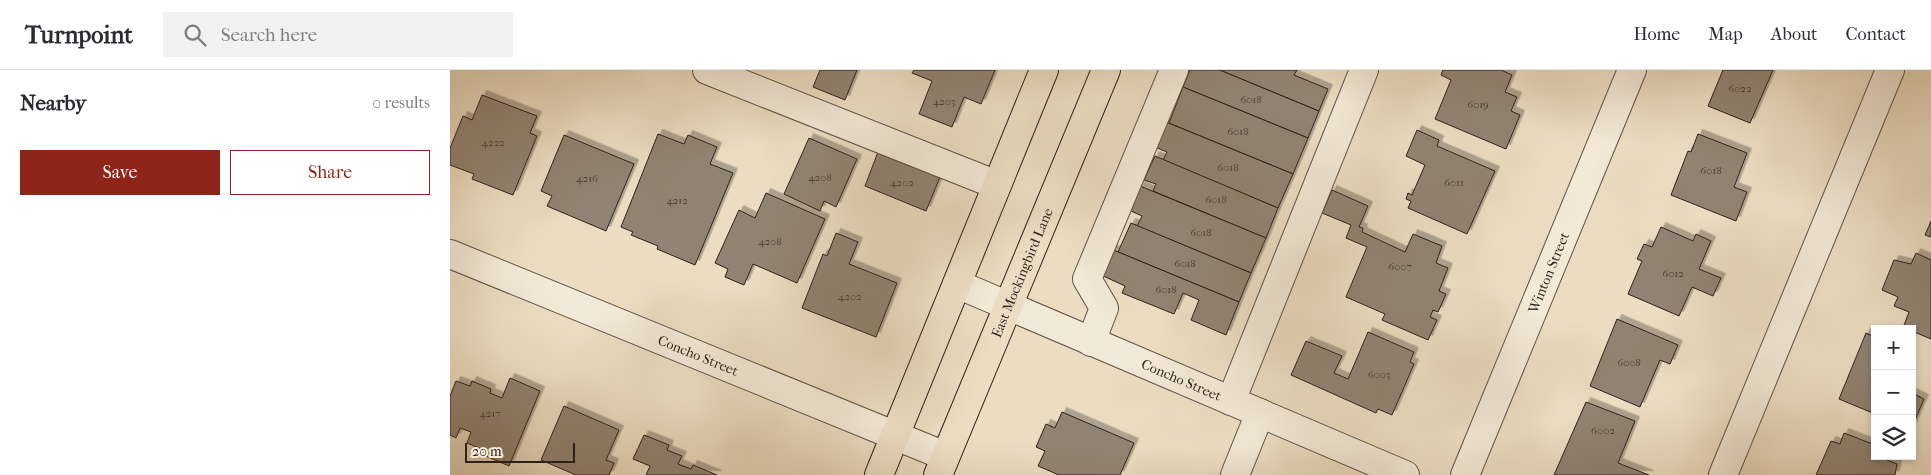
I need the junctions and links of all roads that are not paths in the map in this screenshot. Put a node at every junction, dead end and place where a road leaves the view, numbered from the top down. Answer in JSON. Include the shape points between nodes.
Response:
{"nodes":[{"id":1,"x":707,"y":70,"type":"edge"},
{"id":2,"x":1044,"y":70,"type":"edge"},
{"id":3,"x":1106,"y":70,"type":"edge"},
{"id":4,"x":1174,"y":70,"type":"edge"},
{"id":5,"x":1364,"y":70,"type":"edge"},
{"id":6,"x":1632,"y":70,"type":"edge"},
{"id":7,"x":1890,"y":70,"type":"edge"},
{"id":8,"x":997,"y":185,"type":"junction"},
{"id":9,"x":450,"y":254,"type":"edge"},
{"id":10,"x":957,"y":284,"type":"junction"},
{"id":11,"x":1007,"y":306,"type":"junction"},
{"id":12,"x":1091,"y":342,"type":"junction"},
{"id":13,"x":1231,"y":401,"type":"junction"},
{"id":14,"x":1260,"y":413,"type":"junction"},
{"id":15,"x":894,"y":436,"type":"junction"},
{"id":16,"x":942,"y":465,"type":"edge"},
{"id":17,"x":879,"y":475,"type":"edge"},
{"id":18,"x":1235,"y":475,"type":"edge"},
{"id":19,"x":1405,"y":475,"type":"edge"},
{"id":20,"x":1465,"y":475,"type":"edge"},
{"id":21,"x":1723,"y":475,"type":"edge"}],
"edges":[{"from":1,"to":8,"type":"street"},
{"from":2,"to":8,"type":"main road"},
{"from":3,"to":11,"type":"main road","name":"East Mockingbird Lane"},
{"from":4,"to":12,"type":"street","via":[[1088,279],[1104,308]]},
{"from":5,"to":13,"type":"street"},
{"from":6,"to":20,"type":"street","name":"Winton Street"},
{"from":7,"to":21,"type":"street"},
{"from":8,"to":10,"type":"main road"},
{"from":9,"to":15,"type":"street","name":"Concho Street"},
{"from":10,"to":11,"type":"street","name":"Concho Street"},
{"from":10,"to":15,"type":"main road"},
{"from":11,"to":12,"type":"street","name":"Concho Street"},
{"from":11,"to":16,"type":"main road","name":"East Mockingbird Lane"},
{"from":12,"to":13,"type":"street","name":"Concho Street"},
{"from":13,"to":14,"type":"street","name":"Concho Street"},
{"from":14,"to":18,"type":"street"},
{"from":14,"to":19,"type":"street","name":"Concho Street"},
{"from":15,"to":16,"type":"street","name":"Concho Street"},
{"from":15,"to":17,"type":"main road"}]}
